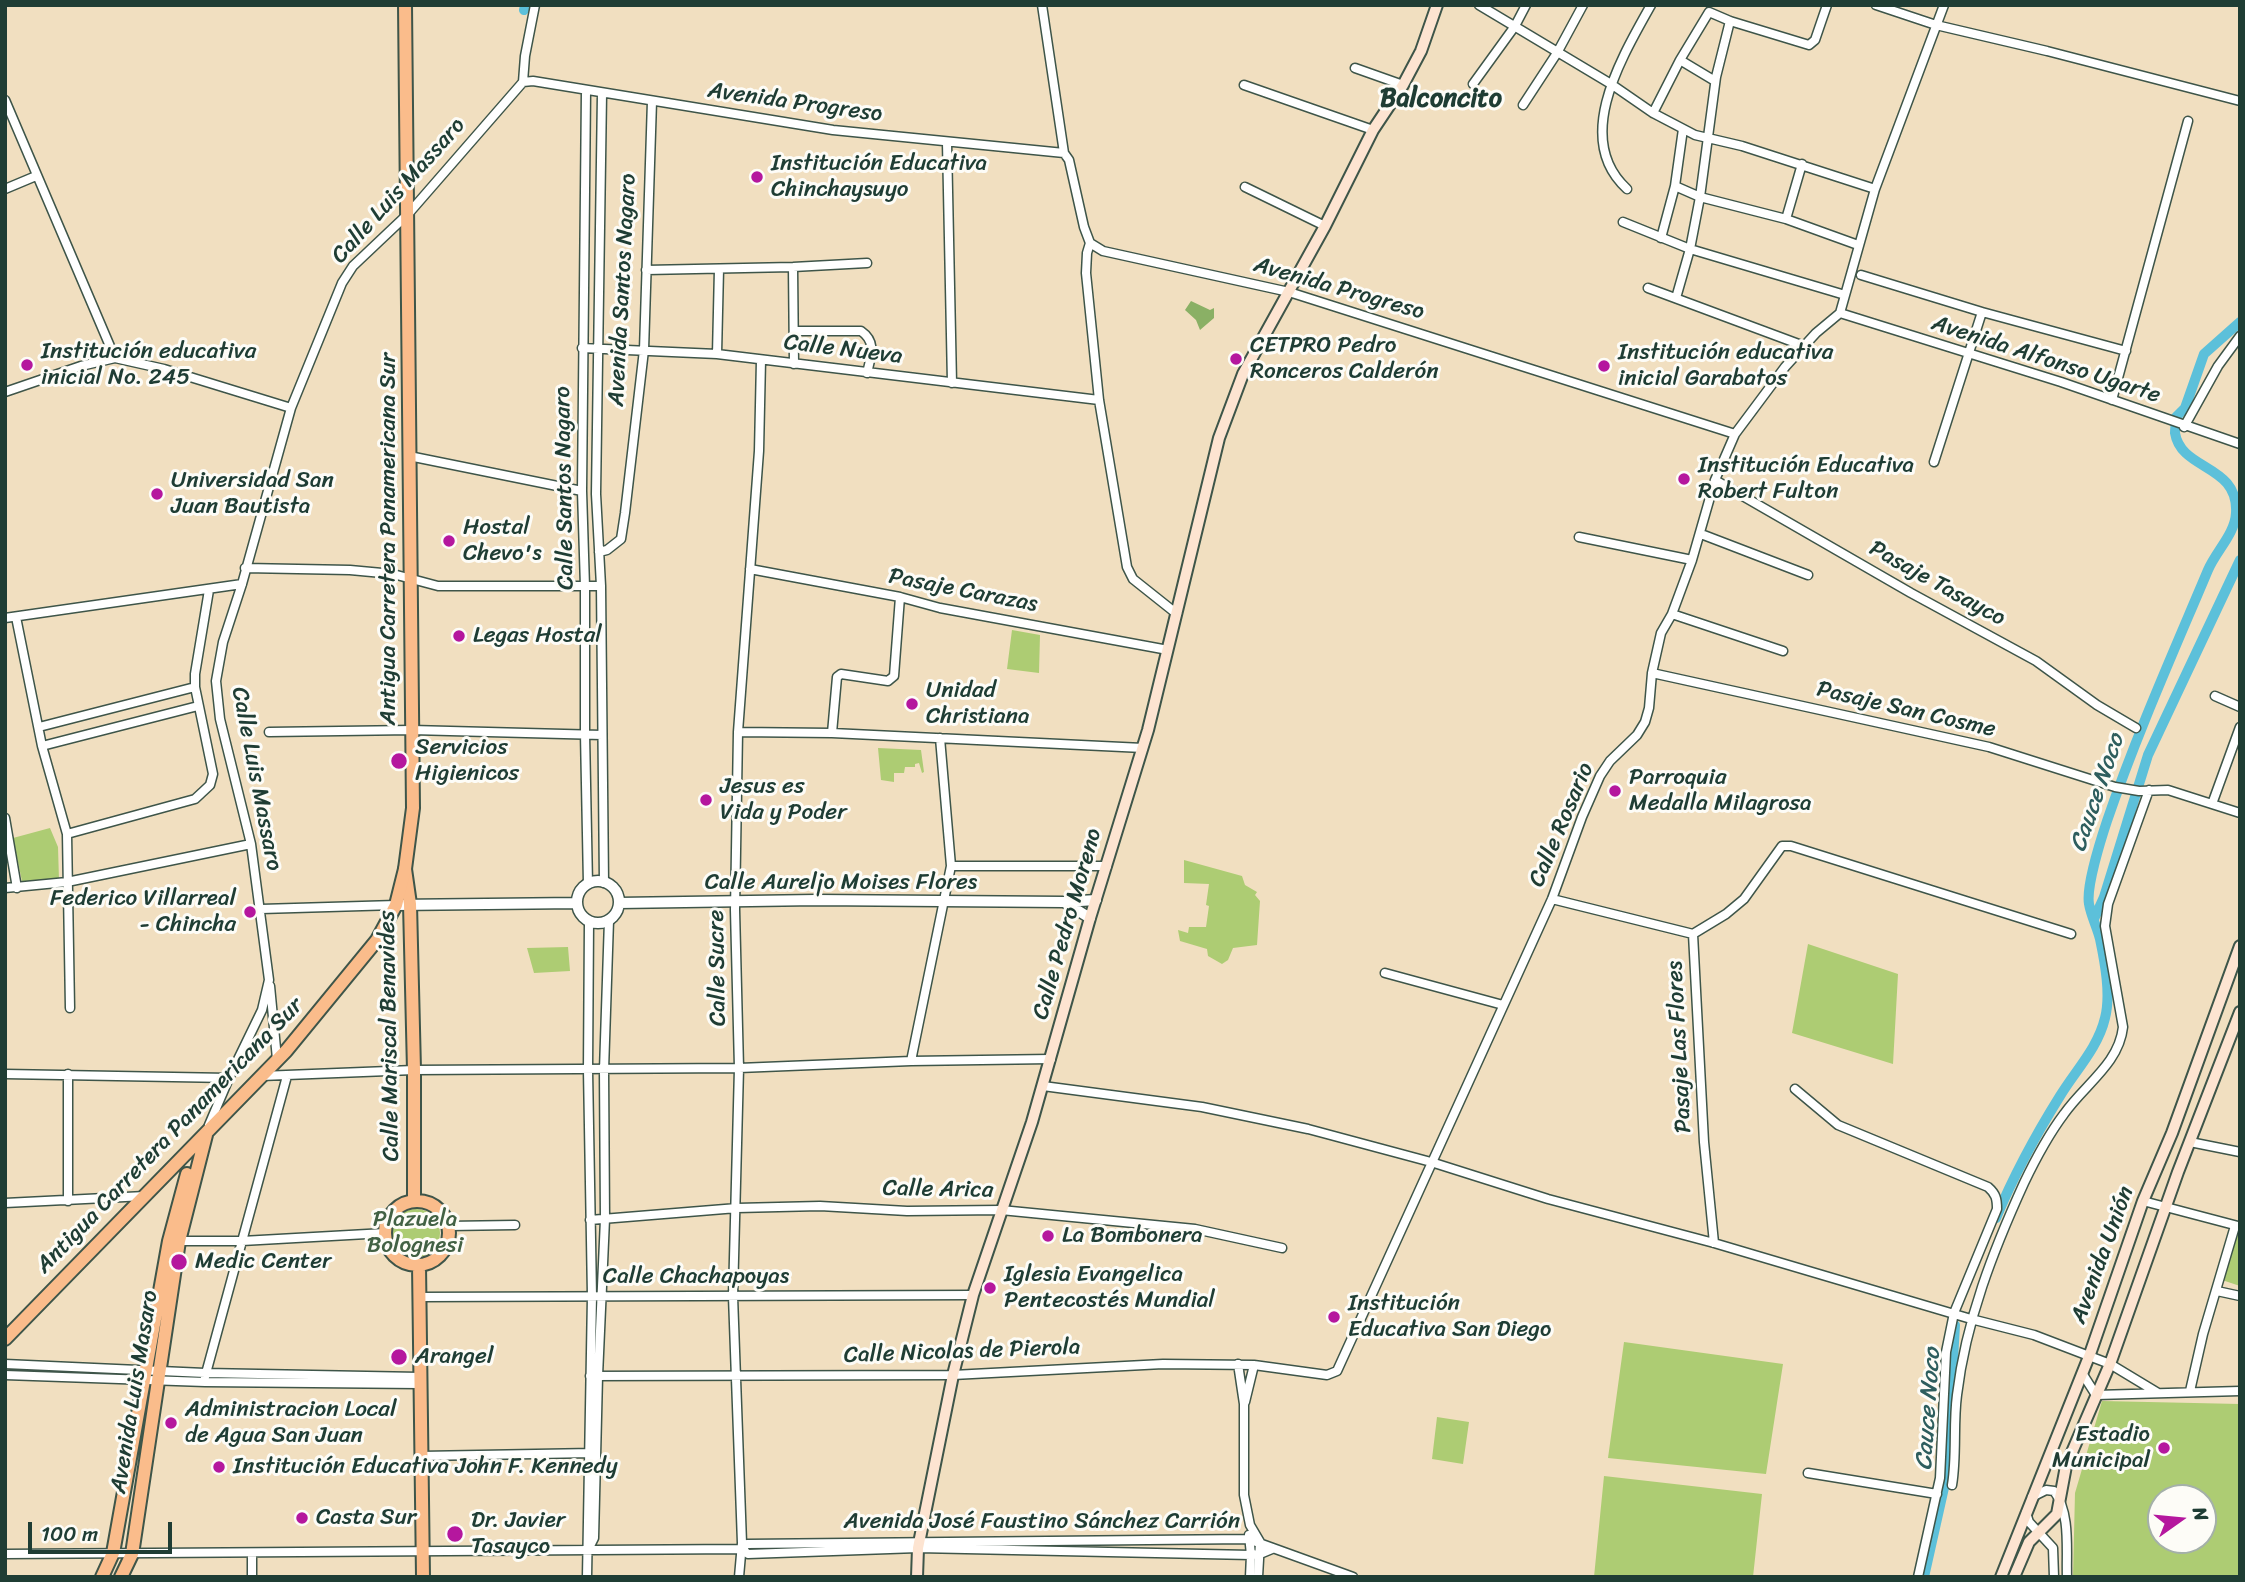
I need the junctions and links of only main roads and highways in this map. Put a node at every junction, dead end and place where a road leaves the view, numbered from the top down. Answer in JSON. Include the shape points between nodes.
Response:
{"nodes":[{"id":1,"x":405,"y":5,"type":"edge"},
{"id":2,"x":1437,"y":5,"type":"edge"},
{"id":3,"x":405,"y":869,"type":"junction"},
{"id":4,"x":2240,"y":946,"type":"edge"},
{"id":5,"x":2240,"y":1012,"type":"edge"},
{"id":6,"x":207,"y":1132,"type":"junction"},
{"id":7,"x":195,"y":1143,"type":"junction"},
{"id":8,"x":414,"y":1201,"type":"junction"},
{"id":9,"x":174,"y":1241,"type":"junction"},
{"id":10,"x":419,"y":1265,"type":"junction"},
{"id":11,"x":5,"y":1339,"type":"edge"},
{"id":12,"x":102,"y":1577,"type":"edge"},
{"id":13,"x":121,"y":1577,"type":"edge"},
{"id":14,"x":423,"y":1577,"type":"edge"},
{"id":15,"x":917,"y":1577,"type":"edge"},
{"id":16,"x":2001,"y":1577,"type":"edge"},
{"id":17,"x":2014,"y":1577,"type":"edge"}],
"edges":[{"from":1,"to":3,"type":"main road","name":"Antigua Carretera Panamericana Sur","via":[[412,730],[412,808]]},
{"from":2,"to":15,"type":"main road","name":"Calle Pedro Moreno","via":[[1421,51],[1373,130],[1243,374],[1219,438],[1143,748],[1043,1086],[973,1295],[919,1544]]},
{"from":3,"to":6,"type":"main road","name":"Antigua Carretera Panamericana Sur","via":[[396,905],[377,940],[277,1059]]},
{"from":3,"to":8,"type":"main road","name":"Calle Mariscal Benavides","via":[[410,904]]},
{"from":4,"to":16,"type":"main road","name":"Avenida Unión","via":[[2090,1354]]},
{"from":5,"to":17,"type":"main road","name":"Avenida Unión","via":[[2109,1364],[2066,1465],[2056,1514],[2029,1542]]},
{"from":6,"to":7,"type":"main road","name":"Antigua Carretera Panamericana Sur"},
{"from":6,"to":9,"type":"main road","name":"Avenida Luis Masaro"},
{"from":7,"to":9,"type":"main road","name":"Avenida Luis Masaro"},
{"from":7,"to":11,"type":"main road","name":"Antigua Carretera Panamericana Sur"},
{"from":8,"to":10,"type":"main road","via":[[390,1215],[385,1233],[399,1260]]},
{"from":8,"to":10,"type":"main road","via":[[439,1210],[449,1235],[443,1252]]},
{"from":9,"to":12,"type":"main road","name":"Avenida Luis Masaro","via":[[144,1375],[113,1553]]},
{"from":9,"to":13,"type":"main road","name":"Avenida Luis Masaro","via":[[132,1554]]},
{"from":10,"to":14,"type":"main road"}]}
